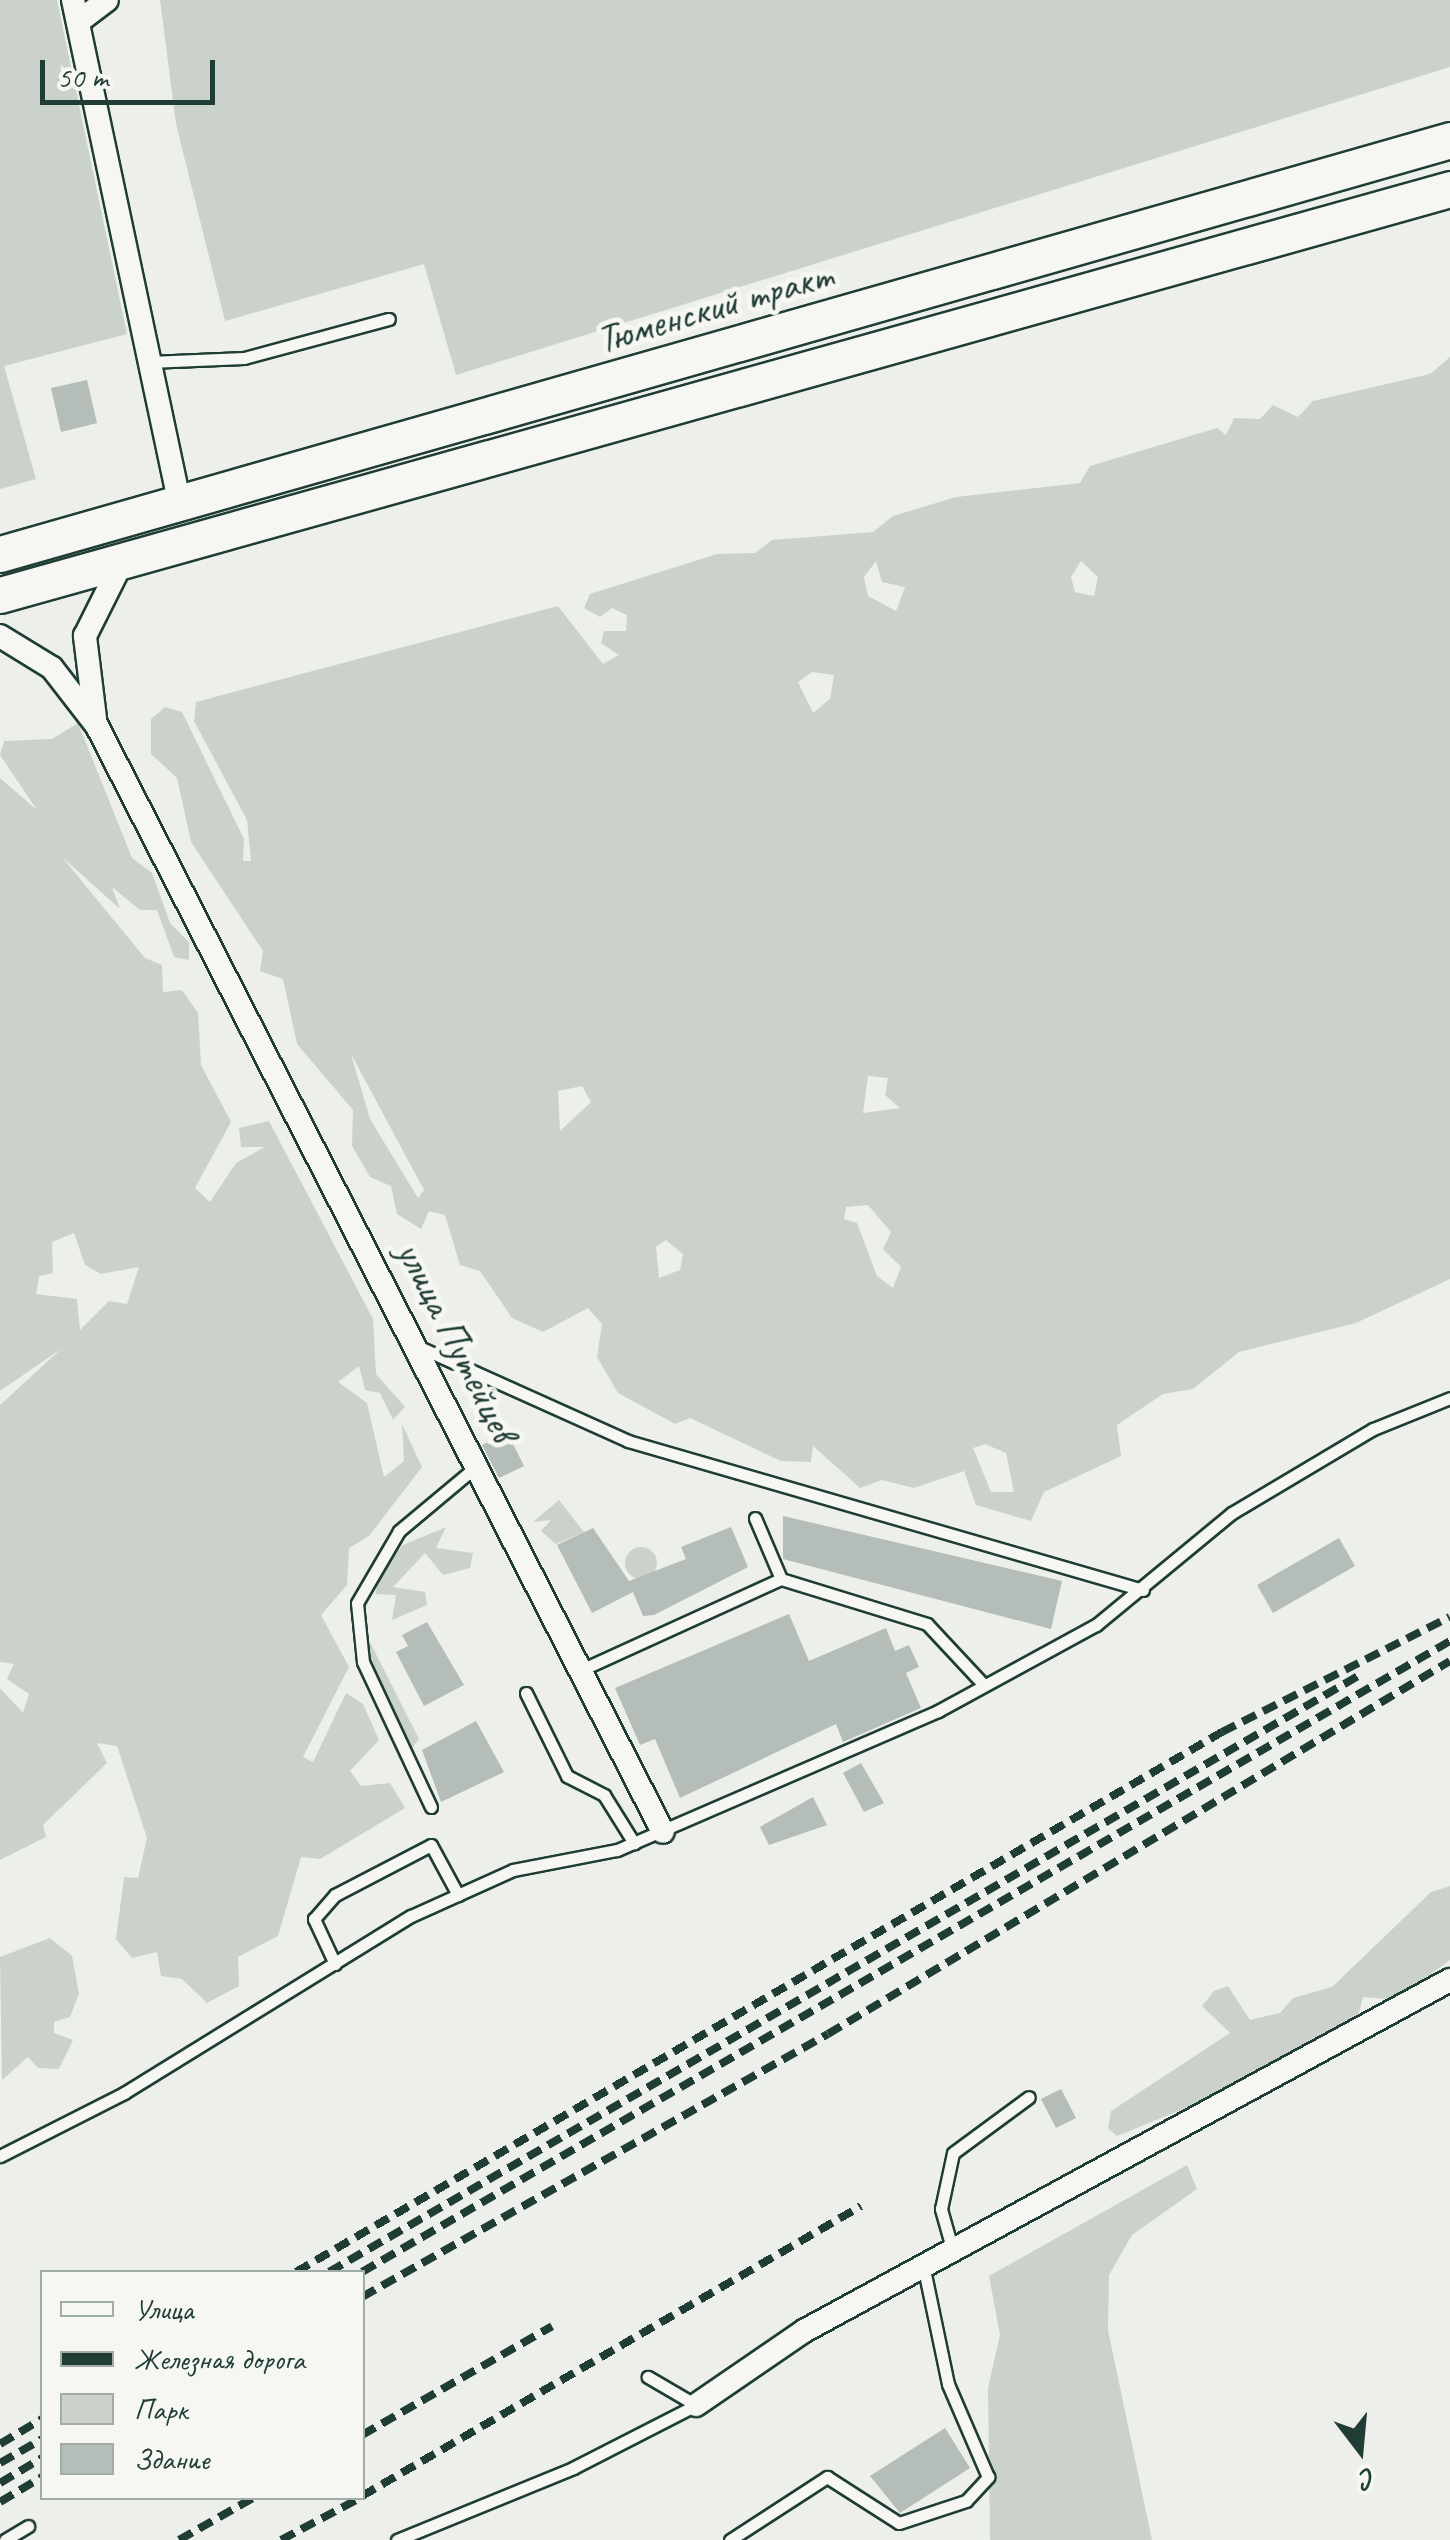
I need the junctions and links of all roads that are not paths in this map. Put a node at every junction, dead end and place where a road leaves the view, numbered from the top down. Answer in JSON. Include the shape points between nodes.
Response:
{"nodes":[{"id":1,"x":108,"y":0,"type":"edge"},
{"id":2,"x":76,"y":11,"type":"edge"},
{"id":3,"x":1450,"y":140,"type":"edge"},
{"id":4,"x":1450,"y":189,"type":"edge"},
{"id":5,"x":389,"y":319,"type":"dead end"},
{"id":6,"x":144,"y":362,"type":"junction"},
{"id":7,"x":180,"y":505,"type":"junction"},
{"id":8,"x":0,"y":554,"type":"edge"},
{"id":9,"x":122,"y":562,"type":"junction"},
{"id":10,"x":0,"y":595,"type":"edge"},
{"id":11,"x":0,"y":636,"type":"edge"},
{"id":12,"x":97,"y":726,"type":"junction"},
{"id":13,"x":417,"y":1346,"type":"junction"},
{"id":14,"x":1450,"y":1398,"type":"edge"},
{"id":15,"x":478,"y":1466,"type":"junction"},
{"id":16,"x":755,"y":1518,"type":"dead end"},
{"id":17,"x":781,"y":1579,"type":"junction"},
{"id":18,"x":1143,"y":1590,"type":"junction"},
{"id":19,"x":581,"y":1670,"type":"junction"},
{"id":20,"x":980,"y":1682,"type":"junction"},
{"id":21,"x":526,"y":1693,"type":"dead end"},
{"id":22,"x":430,"y":1808,"type":"dead end"},
{"id":23,"x":663,"y":1832,"type":"junction"},
{"id":24,"x":634,"y":1843,"type":"junction"},
{"id":25,"x":458,"y":1896,"type":"junction"},
{"id":26,"x":334,"y":1964,"type":"junction"},
{"id":27,"x":1450,"y":1980,"type":"edge"},
{"id":28,"x":1030,"y":2097,"type":"dead end"},
{"id":29,"x":0,"y":2156,"type":"edge"},
{"id":30,"x":952,"y":2248,"type":"junction"},
{"id":31,"x":923,"y":2264,"type":"junction"},
{"id":32,"x":648,"y":2377,"type":"dead end"},
{"id":33,"x":696,"y":2404,"type":"junction"},
{"id":34,"x":28,"y":2526,"type":"dead end"},
{"id":35,"x":5,"y":2540,"type":"edge"},
{"id":36,"x":396,"y":2540,"type":"edge"},
{"id":37,"x":730,"y":2540,"type":"edge"}],
"edges":[{"from":1,"to":2,"type":"street"},
{"from":2,"to":6,"type":"street"},
{"from":3,"to":7,"type":"main road","name":"Тюменский тракт"},
{"from":4,"to":9,"type":"main road"},
{"from":5,"to":6,"type":"lane","via":[[244,358]]},
{"from":6,"to":7,"type":"street"},
{"from":7,"to":8,"type":"main road","name":"Тюменский тракт"},
{"from":9,"to":10,"type":"main road"},
{"from":9,"to":12,"type":"street","via":[[85,636]]},
{"from":11,"to":12,"type":"street","via":[[52,668]]},
{"from":12,"to":13,"type":"street","name":"улица Путейцев"},
{"from":13,"to":15,"type":"street","name":"улица Путейцев"},
{"from":13,"to":18,"type":"lane","via":[[628,1441]]},
{"from":14,"to":18,"type":"lane","via":[[1373,1429],[1232,1512]]},
{"from":15,"to":19,"type":"street","name":"улица Путейцев"},
{"from":15,"to":22,"type":"lane","via":[[399,1531],[357,1603],[363,1662]]},
{"from":16,"to":17,"type":"lane"},
{"from":17,"to":19,"type":"lane"},
{"from":17,"to":20,"type":"lane","via":[[927,1624]]},
{"from":18,"to":20,"type":"lane","via":[[1096,1625]]},
{"from":19,"to":23,"type":"street","name":"улица Путейцев"},
{"from":20,"to":23,"type":"lane","via":[[844,1756],[790,1770]]},
{"from":21,"to":24,"type":"lane","via":[[567,1776],[604,1794]]},
{"from":23,"to":24,"type":"lane"},
{"from":24,"to":25,"type":"lane","via":[[513,1870]]},
{"from":25,"to":26,"type":"lane"},
{"from":25,"to":26,"type":"lane","via":[[431,1845],[335,1895],[314,1918]]},
{"from":26,"to":29,"type":"lane","via":[[124,2093]]},
{"from":27,"to":30,"type":"street"},
{"from":28,"to":30,"type":"lane","via":[[953,2153],[942,2209]]},
{"from":30,"to":31,"type":"street"},
{"from":31,"to":33,"type":"street"},
{"from":31,"to":37,"type":"lane","via":[[948,2384],[988,2477],[966,2501],[899,2523],[827,2477]]},
{"from":32,"to":33,"type":"lane"},
{"from":33,"to":36,"type":"lane","via":[[573,2468]]},
{"from":34,"to":35,"type":"lane"}]}
